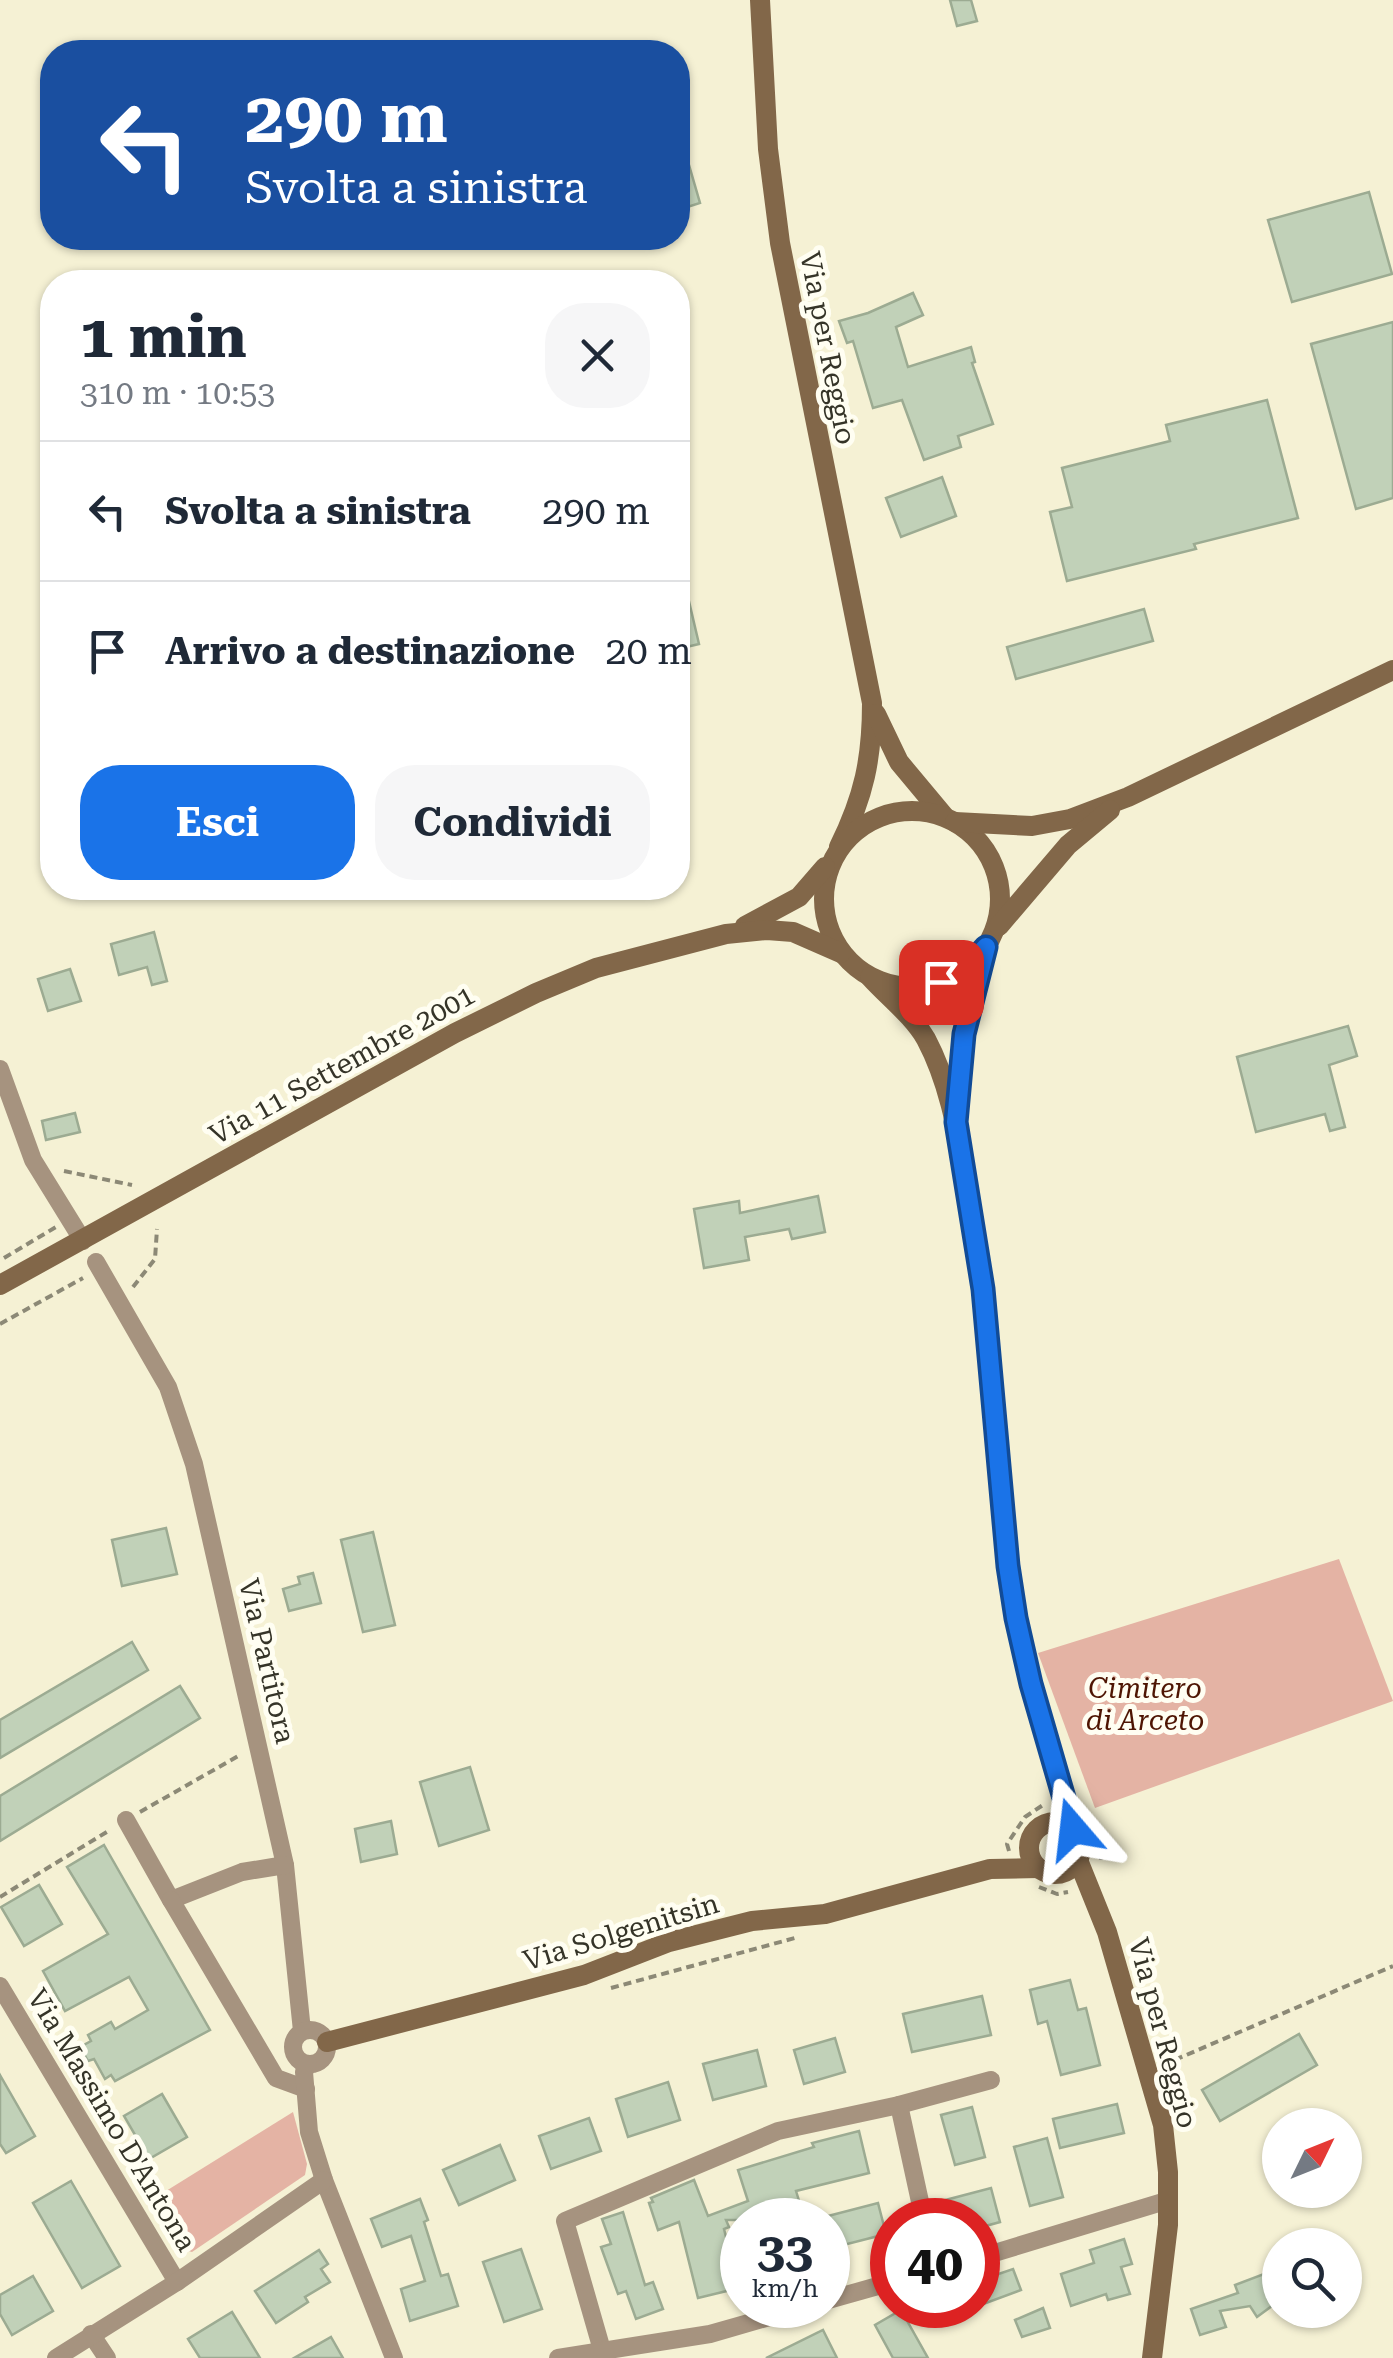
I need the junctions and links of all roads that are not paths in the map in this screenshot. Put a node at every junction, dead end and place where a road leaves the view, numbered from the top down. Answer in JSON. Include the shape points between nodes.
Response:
{"nodes":[{"id":1,"x":760,"y":0,"type":"edge"},
{"id":2,"x":1393,"y":670,"type":"edge"},
{"id":3,"x":872,"y":702,"type":"junction"},
{"id":4,"x":1128,"y":797,"type":"junction"},
{"id":5,"x":949,"y":819,"type":"junction"},
{"id":6,"x":836,"y":853,"type":"junction"},
{"id":7,"x":726,"y":934,"type":"junction"},
{"id":8,"x":990,"y":939,"type":"junction"},
{"id":9,"x":841,"y":952,"type":"junction"},
{"id":10,"x":870,"y":977,"type":"junction"},
{"id":11,"x":0,"y":1069,"type":"edge"},
{"id":12,"x":956,"y":1122,"type":"junction"},
{"id":13,"x":83,"y":1241,"type":"junction"},
{"id":14,"x":98,"y":1265,"type":"road end"},
{"id":15,"x":0,"y":1285,"type":"edge"},
{"id":16,"x":1058,"y":1801,"type":"junction"},
{"id":17,"x":126,"y":1820,"type":"dead end"},
{"id":18,"x":1073,"y":1829,"type":"junction"},
{"id":19,"x":1037,"y":1831,"type":"junction"},
{"id":20,"x":1078,"y":1860,"type":"junction"},
{"id":21,"x":1013,"y":1862,"type":"junction"},
{"id":22,"x":285,"y":1866,"type":"junction"},
{"id":23,"x":1038,"y":1868,"type":"junction"},
{"id":24,"x":1060,"y":1874,"type":"junction"},
{"id":25,"x":1083,"y":1885,"type":"junction"},
{"id":26,"x":171,"y":1900,"type":"junction"},
{"id":27,"x":0,"y":1986,"type":"edge"},
{"id":28,"x":302,"y":2032,"type":"junction"},
{"id":29,"x":327,"y":2042,"type":"junction"},
{"id":30,"x":308,"y":2064,"type":"junction"},
{"id":31,"x":990,"y":2080,"type":"dead end"},
{"id":32,"x":306,"y":2090,"type":"junction"},
{"id":33,"x":899,"y":2105,"type":"junction"},
{"id":34,"x":324,"y":2180,"type":"junction"},
{"id":35,"x":919,"y":2198,"type":"edge"},
{"id":36,"x":1169,"y":2200,"type":"junction"},
{"id":37,"x":1000,"y":2251,"type":"edge"},
{"id":38,"x":176,"y":2282,"type":"junction"},
{"id":39,"x":731,"y":2328,"type":"edge"},
{"id":40,"x":91,"y":2334,"type":"junction"},
{"id":41,"x":602,"y":2350,"type":"junction"},
{"id":42,"x":56,"y":2358,"type":"edge"},
{"id":43,"x":108,"y":2358,"type":"edge"},
{"id":44,"x":394,"y":2358,"type":"edge"},
{"id":45,"x":558,"y":2358,"type":"edge"},
{"id":46,"x":1152,"y":2358,"type":"edge"}],
"edges":[{"from":1,"to":3,"type":"street","name":"Via per Reggio","via":[[780,243]]},
{"from":2,"to":4,"type":"street","name":"Via 11 Settembre 2001"},
{"from":3,"to":5,"type":"street","name":"Via per Reggio","via":[[899,762]]},
{"from":3,"to":6,"type":"street","name":"Via per Reggio","via":[[869,769]]},
{"from":4,"to":5,"type":"street","name":"Via 11 Settembre 2001","via":[[1032,826]]},
{"from":4,"to":8,"type":"street","name":"Via 11 Settembre 2001","via":[[1068,844]]},
{"from":5,"to":6,"type":"street","name":"Via 11 Settembre 2001","via":[[921,810],[886,814],[855,830]]},
{"from":5,"to":8,"type":"street","via":[[980,842],[995,870],[1000,901]]},
{"from":6,"to":7,"type":"street","name":"Via 11 Settembre 2001","via":[[799,897]]},
{"from":6,"to":9,"type":"street","name":"Via 11 Settembre 2001","via":[[824,885],[824,914]]},
{"from":7,"to":9,"type":"street","name":"Via 11 Settembre 2001","via":[[794,932]]},
{"from":7,"to":13,"type":"street","name":"Via 11 Settembre 2001","via":[[596,968],[536,992]]},
{"from":8,"to":10,"type":"street","name":"Via 11 Settembre 2001","via":[[967,968],[927,986]]},
{"from":8,"to":12,"type":"street","name":"Via per Reggio","via":[[964,1034]]},
{"from":9,"to":10,"type":"street","name":"Via 11 Settembre 2001"},
{"from":10,"to":12,"type":"street","name":"Via per Reggio","via":[[923,1034]]},
{"from":11,"to":13,"type":"street","via":[[33,1160]]},
{"from":12,"to":16,"type":"street","name":"Via per Reggio","via":[[983,1289],[1008,1566]]},
{"from":13,"to":15,"type":"street","name":"Via 11 Settembre 2001"},
{"from":14,"to":22,"type":"street","name":"Via Partitora","via":[[168,1387],[194,1464]]},
{"from":16,"to":18,"type":"street","name":"Via per Reggio"},
{"from":16,"to":19,"type":"street"},
{"from":17,"to":26,"type":"street"},
{"from":18,"to":19,"type":"street","via":[[1059,1822]]},
{"from":18,"to":20,"type":"street","name":"Via per Reggio","via":[[1080,1840]]},
{"from":19,"to":21,"type":"street","name":"Via Solgenitsin"},
{"from":19,"to":23,"type":"street","via":[[1030,1858]]},
{"from":20,"to":24,"type":"street"},
{"from":20,"to":25,"type":"street","name":"Via per Reggio"},
{"from":21,"to":23,"type":"street"},
{"from":21,"to":29,"type":"street","name":"Via Solgenitsin","via":[[825,1914],[752,1921],[669,1942],[584,1975]]},
{"from":22,"to":26,"type":"street","via":[[242,1872]]},
{"from":22,"to":28,"type":"street","name":"Via Partitora"},
{"from":23,"to":24,"type":"street","name":"Via per Reggio"},
{"from":24,"to":25,"type":"street","name":"Via per Reggio"},
{"from":25,"to":36,"type":"street","name":"Via per Reggio","via":[[1097,1903],[1149,2071]]},
{"from":26,"to":32,"type":"street","via":[[276,2078]]},
{"from":27,"to":38,"type":"street","name":"Via Massimo D'Antona"},
{"from":28,"to":29,"type":"street","via":[[317,2031]]},
{"from":28,"to":30,"type":"street","name":"Via Partitora","via":[[293,2051]]},
{"from":29,"to":30,"type":"street","via":[[324,2057]]},
{"from":30,"to":32,"type":"street","name":"Via Partitora"},
{"from":31,"to":33,"type":"street"},
{"from":32,"to":34,"type":"street","name":"Via Partitora","via":[[309,2132]]},
{"from":33,"to":35,"type":"street"},
{"from":33,"to":41,"type":"street","via":[[778,2131],[565,2221]]},
{"from":34,"to":38,"type":"street"},
{"from":34,"to":44,"type":"street","name":"Via Partitora"},
{"from":36,"to":37,"type":"street"},
{"from":36,"to":46,"type":"street","name":"Via per Reggio"},
{"from":38,"to":40,"type":"street"},
{"from":39,"to":41,"type":"street"},
{"from":40,"to":42,"type":"street"},
{"from":40,"to":43,"type":"street"},
{"from":41,"to":45,"type":"street"}]}
